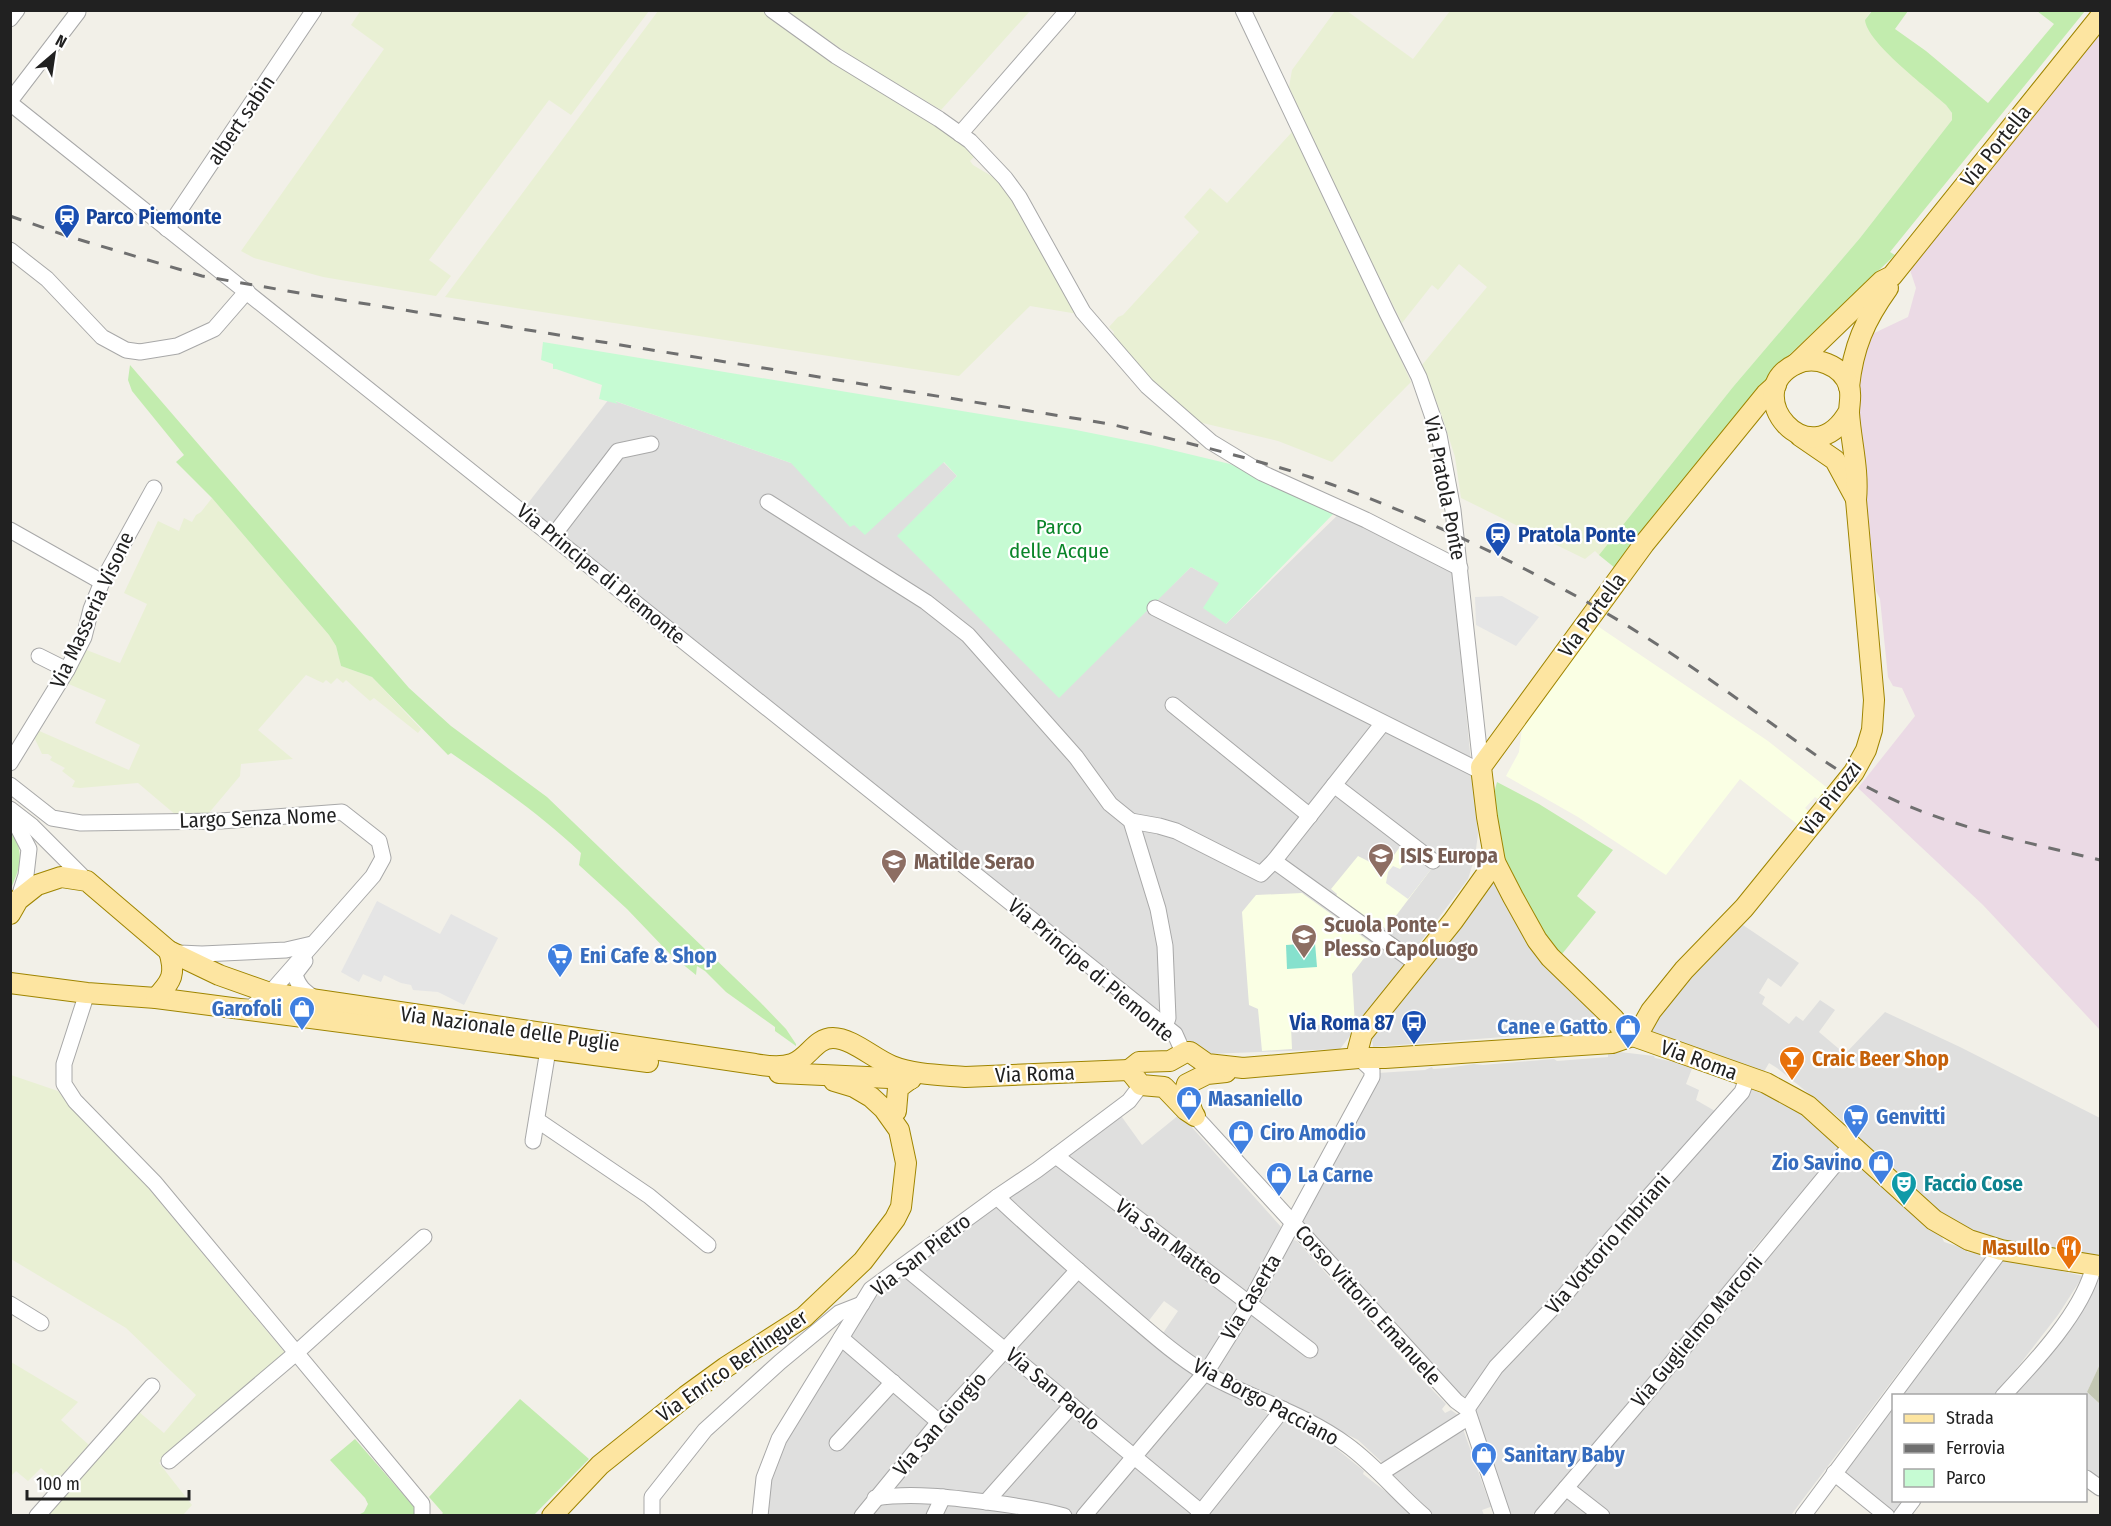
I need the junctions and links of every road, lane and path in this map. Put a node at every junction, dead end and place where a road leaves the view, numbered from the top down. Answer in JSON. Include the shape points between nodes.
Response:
{"nodes":[{"id":1,"x":17,"y":10,"type":"edge"},
{"id":2,"x":314,"y":10,"type":"edge"},
{"id":3,"x":772,"y":10,"type":"edge"},
{"id":4,"x":1068,"y":10,"type":"edge"},
{"id":5,"x":1243,"y":10,"type":"edge"},
{"id":6,"x":78,"y":12,"type":"dead end"},
{"id":7,"x":2100,"y":16,"type":"edge"},
{"id":8,"x":10,"y":19,"type":"edge"},
{"id":9,"x":10,"y":102,"type":"edge"},
{"id":10,"x":960,"y":134,"type":"junction"},
{"id":11,"x":167,"y":229,"type":"junction"},
{"id":12,"x":10,"y":250,"type":"edge"},
{"id":13,"x":1892,"y":276,"type":"junction"},
{"id":14,"x":247,"y":291,"type":"junction"},
{"id":15,"x":1796,"y":364,"type":"junction"},
{"id":16,"x":1776,"y":385,"type":"junction"},
{"id":17,"x":1849,"y":387,"type":"junction"},
{"id":18,"x":1849,"y":411,"type":"junction"},
{"id":19,"x":1798,"y":434,"type":"junction"},
{"id":20,"x":651,"y":444,"type":"dead end"},
{"id":21,"x":154,"y":488,"type":"dead end"},
{"id":22,"x":1856,"y":500,"type":"junction"},
{"id":23,"x":768,"y":501,"type":"dead end"},
{"id":24,"x":10,"y":530,"type":"edge"},
{"id":25,"x":553,"y":536,"type":"junction"},
{"id":26,"x":1460,"y":567,"type":"junction"},
{"id":27,"x":102,"y":582,"type":"junction"},
{"id":28,"x":1155,"y":608,"type":"dead end"},
{"id":29,"x":39,"y":656,"type":"dead end"},
{"id":30,"x":67,"y":670,"type":"junction"},
{"id":31,"x":1173,"y":705,"type":"dead end"},
{"id":32,"x":1383,"y":723,"type":"junction"},
{"id":33,"x":10,"y":763,"type":"edge"},
{"id":34,"x":1482,"y":769,"type":"junction"},
{"id":35,"x":10,"y":785,"type":"edge"},
{"id":36,"x":1334,"y":785,"type":"junction"},
{"id":37,"x":10,"y":810,"type":"edge"},
{"id":38,"x":1310,"y":816,"type":"junction"},
{"id":39,"x":1131,"y":821,"type":"junction"},
{"id":40,"x":1274,"y":861,"type":"junction"},
{"id":41,"x":1433,"y":861,"type":"dead end"},
{"id":42,"x":1495,"y":862,"type":"junction"},
{"id":43,"x":87,"y":881,"type":"junction"},
{"id":44,"x":14,"y":907,"type":"edge"},
{"id":45,"x":312,"y":944,"type":"junction"},
{"id":46,"x":169,"y":951,"type":"junction"},
{"id":47,"x":1417,"y":964,"type":"junction"},
{"id":48,"x":14,"y":981,"type":"edge"},
{"id":49,"x":87,"y":993,"type":"junction"},
{"id":50,"x":270,"y":993,"type":"junction"},
{"id":51,"x":156,"y":998,"type":"junction"},
{"id":52,"x":318,"y":1001,"type":"junction"},
{"id":53,"x":213,"y":1007,"type":"junction"},
{"id":54,"x":1165,"y":1026,"type":"junction"},
{"id":55,"x":1633,"y":1036,"type":"junction"},
{"id":56,"x":854,"y":1045,"type":"junction"},
{"id":57,"x":548,"y":1050,"type":"junction"},
{"id":58,"x":1183,"y":1052,"type":"junction"},
{"id":59,"x":1359,"y":1058,"type":"junction"},
{"id":60,"x":1243,"y":1068,"type":"junction"},
{"id":61,"x":822,"y":1074,"type":"junction"},
{"id":62,"x":941,"y":1075,"type":"junction"},
{"id":63,"x":883,"y":1078,"type":"junction"},
{"id":64,"x":1135,"y":1078,"type":"junction"},
{"id":65,"x":1747,"y":1078,"type":"junction"},
{"id":66,"x":910,"y":1079,"type":"junction"},
{"id":67,"x":896,"y":1111,"type":"junction"},
{"id":68,"x":1195,"y":1116,"type":"junction"},
{"id":69,"x":537,"y":1120,"type":"junction"},
{"id":70,"x":533,"y":1141,"type":"dead end"},
{"id":71,"x":1851,"y":1145,"type":"junction"},
{"id":72,"x":1056,"y":1156,"type":"junction"},
{"id":73,"x":997,"y":1197,"type":"junction"},
{"id":74,"x":901,"y":1207,"type":"junction"},
{"id":75,"x":1294,"y":1224,"type":"junction"},
{"id":76,"x":424,"y":1237,"type":"dead end"},
{"id":77,"x":708,"y":1245,"type":"dead end"},
{"id":78,"x":2001,"y":1250,"type":"junction"},
{"id":79,"x":2097,"y":1265,"type":"edge"},
{"id":80,"x":903,"y":1266,"type":"junction"},
{"id":81,"x":1078,"y":1270,"type":"junction"},
{"id":82,"x":10,"y":1304,"type":"edge"},
{"id":83,"x":862,"y":1304,"type":"junction"},
{"id":84,"x":1249,"y":1304,"type":"junction"},
{"id":85,"x":41,"y":1323,"type":"dead end"},
{"id":86,"x":841,"y":1338,"type":"junction"},
{"id":87,"x":1006,"y":1350,"type":"junction"},
{"id":88,"x":1310,"y":1350,"type":"dead end"},
{"id":89,"x":296,"y":1353,"type":"junction"},
{"id":90,"x":1205,"y":1373,"type":"junction"},
{"id":91,"x":893,"y":1382,"type":"junction"},
{"id":92,"x":152,"y":1386,"type":"dead end"},
{"id":93,"x":1893,"y":1394,"type":"edge"},
{"id":94,"x":2004,"y":1394,"type":"edge"},
{"id":95,"x":1892,"y":1396,"type":"edge"},
{"id":96,"x":1072,"y":1405,"type":"junction"},
{"id":97,"x":1283,"y":1409,"type":"junction"},
{"id":98,"x":1468,"y":1413,"type":"junction"},
{"id":99,"x":939,"y":1422,"type":"junction"},
{"id":100,"x":837,"y":1443,"type":"dead end"},
{"id":101,"x":1134,"y":1455,"type":"junction"},
{"id":102,"x":169,"y":1461,"type":"dead end"},
{"id":103,"x":1381,"y":1473,"type":"junction"},
{"id":104,"x":1834,"y":1473,"type":"junction"},
{"id":105,"x":2087,"y":1479,"type":"edge"},
{"id":106,"x":1566,"y":1488,"type":"junction"},
{"id":107,"x":2100,"y":1488,"type":"edge"},
{"id":108,"x":944,"y":1497,"type":"junction"},
{"id":109,"x":875,"y":1498,"type":"junction"},
{"id":110,"x":986,"y":1502,"type":"junction"},
{"id":111,"x":1911,"y":1502,"type":"edge"},
{"id":112,"x":1043,"y":1513,"type":"edge"},
{"id":113,"x":1200,"y":1514,"type":"edge"},
{"id":114,"x":37,"y":1515,"type":"edge"},
{"id":115,"x":422,"y":1515,"type":"edge"},
{"id":116,"x":552,"y":1515,"type":"edge"},
{"id":117,"x":652,"y":1515,"type":"edge"},
{"id":118,"x":760,"y":1515,"type":"edge"},
{"id":119,"x":862,"y":1515,"type":"edge"},
{"id":120,"x":934,"y":1515,"type":"edge"},
{"id":121,"x":1064,"y":1515,"type":"edge"},
{"id":122,"x":1084,"y":1515,"type":"edge"},
{"id":123,"x":1424,"y":1515,"type":"edge"},
{"id":124,"x":1503,"y":1515,"type":"edge"},
{"id":125,"x":1542,"y":1515,"type":"edge"},
{"id":126,"x":1602,"y":1515,"type":"edge"},
{"id":127,"x":1803,"y":1515,"type":"edge"},
{"id":128,"x":1887,"y":1515,"type":"edge"},
{"id":129,"x":1901,"y":1515,"type":"edge"}],
"edges":[{"from":1,"to":8,"type":"street"},
{"from":2,"to":11,"type":"street","name":"albert sabin"},
{"from":3,"to":10,"type":"street","via":[[836,56]]},
{"from":4,"to":10,"type":"street"},
{"from":5,"to":26,"type":"street","name":"Via Pratola Ponte","via":[[1419,377],[1439,435]]},
{"from":6,"to":9,"type":"street"},
{"from":7,"to":13,"type":"main road","name":"Via Portella"},
{"from":9,"to":11,"type":"street","name":"Via Principe di Piemonte"},
{"from":10,"to":26,"type":"street","via":[[1019,197],[1083,312],[1147,386],[1186,422],[1262,473]]},
{"from":11,"to":14,"type":"street","name":"Via Principe di Piemonte"},
{"from":12,"to":14,"type":"street","via":[[47,279],[102,337],[126,350],[140,352],[177,346],[214,328]]},
{"from":13,"to":15,"type":"main road","name":"Via Portella","via":[[1882,281]]},
{"from":13,"to":17,"type":"main road","name":"Via Portella","via":[[1858,340]]},
{"from":14,"to":25,"type":"street","name":"Via Principe di Piemonte"},
{"from":15,"to":16,"type":"main road","name":"Via Portella","via":[[1786,370]]},
{"from":15,"to":17,"type":"main road","via":[[1806,361],[1833,366]]},
{"from":16,"to":19,"type":"main road","via":[[1774,407],[1786,427]]},
{"from":16,"to":34,"type":"main road","name":"Via Portella","via":[[1644,544]]},
{"from":17,"to":18,"type":"main road","name":"Via Portella"},
{"from":18,"to":19,"type":"main road","via":[[1833,431],[1816,437]]},
{"from":18,"to":22,"type":"main road","name":"Via Portella","via":[[1858,482]]},
{"from":19,"to":22,"type":"main road","via":[[1835,460]]},
{"from":20,"to":25,"type":"street","via":[[618,451]]},
{"from":21,"to":27,"type":"street","name":"Via Masseria Visone"},
{"from":22,"to":55,"type":"main road","name":"Via Pirozzi","via":[[1873,676],[1874,720],[1869,742],[1854,772],[1744,909],[1684,970]]},
{"from":23,"to":39,"type":"street","via":[[926,602],[968,635],[1076,757],[1110,804]]},
{"from":24,"to":27,"type":"street"},
{"from":25,"to":54,"type":"street","name":"Via Principe di Piemonte"},
{"from":26,"to":34,"type":"street","name":"Via Pratola Ponte"},
{"from":27,"to":30,"type":"street","name":"Via Masseria Visone","via":[[90,609],[84,637]]},
{"from":28,"to":32,"type":"street"},
{"from":29,"to":30,"type":"street"},
{"from":30,"to":33,"type":"street","name":"Via Masseria Visone"},
{"from":31,"to":38,"type":"street"},
{"from":32,"to":34,"type":"street"},
{"from":32,"to":36,"type":"street"},
{"from":34,"to":42,"type":"main road","name":"Via Pratola Ponte"},
{"from":35,"to":45,"type":"street","name":"Largo Senza Nome","via":[[52,818],[81,823],[221,821],[342,812],[379,841],[383,858],[373,876]]},
{"from":36,"to":38,"type":"street"},
{"from":36,"to":41,"type":"street"},
{"from":37,"to":43,"type":"street","via":[[32,826]]},
{"from":37,"to":44,"type":"street","via":[[29,849],[26,875]]},
{"from":38,"to":40,"type":"street"},
{"from":39,"to":40,"type":"street","via":[[1176,831],[1261,874]]},
{"from":39,"to":54,"type":"street","via":[[1165,946]]},
{"from":40,"to":47,"type":"street"},
{"from":42,"to":47,"type":"main road"},
{"from":42,"to":55,"type":"main road","name":"Via Pratola Ponte","via":[[1550,957]]},
{"from":43,"to":44,"type":"main road","via":[[61,877],[36,885]]},
{"from":43,"to":46,"type":"main road","name":"Via Nazionale delle Puglie"},
{"from":45,"to":46,"type":"street","via":[[286,950],[202,954]]},
{"from":45,"to":50,"type":"street","name":"Largo Senza Nome"},
{"from":45,"to":52,"type":"street","name":"Largo Senza Nome","via":[[295,974],[300,988]]},
{"from":46,"to":50,"type":"main road","name":"Via Nazionale delle Puglie"},
{"from":46,"to":51,"type":"main road","via":[[172,978]]},
{"from":47,"to":59,"type":"main road","via":[[1362,1034]]},
{"from":48,"to":49,"type":"main road","name":"Via Nazionale delle Puglie"},
{"from":49,"to":51,"type":"main road","name":"Via Nazionale delle Puglie"},
{"from":49,"to":89,"type":"street","via":[[64,1064],[64,1084],[75,1101],[155,1183]]},
{"from":50,"to":52,"type":"main road","name":"Via Nazionale delle Puglie"},
{"from":50,"to":53,"type":"street","name":"Largo Senza Nome","via":[[251,1007]]},
{"from":51,"to":53,"type":"main road","name":"Via Nazionale delle Puglie"},
{"from":52,"to":56,"type":"main road","name":"Via Nazionale delle Puglie","via":[[772,1066],[801,1060],[825,1039],[835,1037]]},
{"from":53,"to":57,"type":"main road","name":"Via Nazionale delle Puglie"},
{"from":54,"to":58,"type":"street","name":"Via Principe di Piemonte","via":[[1175,1034]]},
{"from":55,"to":59,"type":"main road","name":"Via Roma","via":[[1612,1042]]},
{"from":55,"to":65,"type":"main road","name":"Via Roma"},
{"from":56,"to":61,"type":"main road","name":"Via Nazionale delle Puglie","via":[[856,1063]]},
{"from":56,"to":62,"type":"main road","name":"Via Nazionale delle Puglie","via":[[892,1066]]},
{"from":56,"to":63,"type":"main road","name":"Via Enrico Berlinguer","via":[[877,1065]]},
{"from":57,"to":61,"type":"main road","name":"Via Nazionale delle Puglie","via":[[725,1071]]},
{"from":57,"to":69,"type":"street"},
{"from":58,"to":60,"type":"main road","via":[[1191,1052],[1208,1064]]},
{"from":58,"to":64,"type":"main road","via":[[1170,1060],[1139,1062]]},
{"from":59,"to":60,"type":"main road","name":"Via Roma"},
{"from":59,"to":75,"type":"street","name":"Via Caserta","via":[[1372,1070],[1372,1077]]},
{"from":60,"to":68,"type":"main road","via":[[1207,1074],[1187,1084],[1185,1091]]},
{"from":61,"to":63,"type":"main road","name":"Via Nazionale delle Puglie"},
{"from":61,"to":74,"type":"main road","name":"Via Enrico Berlinguer","via":[[871,1097],[884,1108],[898,1130],[906,1163]]},
{"from":62,"to":64,"type":"main road","name":"Via Roma"},
{"from":62,"to":66,"type":"main road","name":"Via Nazionale delle Puglie"},
{"from":63,"to":66,"type":"main road","name":"Via Nazionale delle Puglie"},
{"from":63,"to":67,"type":"main road","name":"Via Enrico Berlinguer"},
{"from":64,"to":68,"type":"main road","via":[[1164,1087]]},
{"from":64,"to":72,"type":"street","name":"Via San Pietro","via":[[1129,1101]]},
{"from":65,"to":71,"type":"main road","name":"Via Roma","via":[[1766,1083],[1808,1106]]},
{"from":65,"to":98,"type":"street","name":"Via Vottorio Imbriani","via":[[1742,1092],[1497,1367]]},
{"from":66,"to":67,"type":"main road","via":[[898,1088]]},
{"from":67,"to":74,"type":"main road","name":"Via Enrico Berlinguer","via":[[916,1153],[915,1184],[908,1202]]},
{"from":68,"to":75,"type":"street","name":"Corso Vittorio Emanuele"},
{"from":69,"to":70,"type":"street"},
{"from":69,"to":77,"type":"street","via":[[649,1196]]},
{"from":71,"to":78,"type":"main road","name":"Via Roma","via":[[1934,1220],[1969,1240]]},
{"from":71,"to":106,"type":"street","name":"Via Guglielmo Marconi"},
{"from":72,"to":73,"type":"street","name":"Via San Pietro"},
{"from":72,"to":84,"type":"street","name":"Via San Matteo"},
{"from":73,"to":80,"type":"street","name":"Via San Pietro"},
{"from":73,"to":81,"type":"street","name":"Via Borgo Pacciano"},
{"from":74,"to":116,"type":"main road","name":"Via Enrico Berlinguer","via":[[885,1235],[863,1261],[804,1317],[686,1396],[600,1465]]},
{"from":75,"to":84,"type":"street","name":"Via Caserta"},
{"from":75,"to":98,"type":"street","name":"Corso Vittorio Emanuele"},
{"from":76,"to":89,"type":"street"},
{"from":78,"to":79,"type":"main road","name":"Via Roma"},
{"from":78,"to":93,"type":"street"},
{"from":79,"to":94,"type":"street","via":[[2083,1294],[2051,1340]]},
{"from":80,"to":83,"type":"street","name":"Via San Pietro","via":[[871,1289]]},
{"from":80,"to":87,"type":"street","name":"Via San Paolo"},
{"from":81,"to":87,"type":"street","name":"Via San Giorgio"},
{"from":81,"to":90,"type":"street","name":"Via Borgo Pacciano"},
{"from":82,"to":85,"type":"street"},
{"from":83,"to":86,"type":"street","name":"Via San Pietro"},
{"from":83,"to":117,"type":"street","via":[[839,1312],[705,1430],[652,1497]]},
{"from":84,"to":88,"type":"street","name":"Via San Matteo"},
{"from":84,"to":90,"type":"street","name":"Via Caserta"},
{"from":86,"to":91,"type":"street"},
{"from":86,"to":118,"type":"street","name":"Via San Pietro","via":[[779,1439],[765,1478]]},
{"from":87,"to":96,"type":"street","name":"Via San Paolo"},
{"from":87,"to":99,"type":"street","name":"Via San Giorgio"},
{"from":89,"to":102,"type":"street"},
{"from":89,"to":115,"type":"street","via":[[422,1504]]},
{"from":90,"to":97,"type":"street","name":"Via Borgo Pacciano"},
{"from":90,"to":101,"type":"street","name":"Via Caserta"},
{"from":91,"to":99,"type":"street"},
{"from":91,"to":100,"type":"street"},
{"from":92,"to":114,"type":"street"},
{"from":95,"to":104,"type":"street"},
{"from":96,"to":101,"type":"street","name":"Via San Paolo"},
{"from":96,"to":110,"type":"street"},
{"from":97,"to":103,"type":"street","name":"Via Borgo Pacciano","via":[[1346,1444]]},
{"from":97,"to":113,"type":"street"},
{"from":98,"to":103,"type":"street"},
{"from":98,"to":124,"type":"street","name":"Corso Vittorio Emanuele"},
{"from":99,"to":109,"type":"street","name":"Via San Giorgio"},
{"from":101,"to":113,"type":"street","name":"Via San Paolo"},
{"from":101,"to":122,"type":"street","name":"Via Caserta"},
{"from":103,"to":123,"type":"street","name":"Via Borgo Pacciano"},
{"from":104,"to":127,"type":"street"},
{"from":104,"to":128,"type":"street"},
{"from":105,"to":107,"type":"street"},
{"from":106,"to":125,"type":"street","name":"Via Guglielmo Marconi"},
{"from":106,"to":126,"type":"street"},
{"from":108,"to":109,"type":"street"},
{"from":108,"to":110,"type":"street"},
{"from":108,"to":120,"type":"street"},
{"from":109,"to":119,"type":"street","name":"Via San Giorgio"},
{"from":110,"to":112,"type":"street"},
{"from":111,"to":129,"type":"street"},
{"from":112,"to":121,"type":"street"}]}
